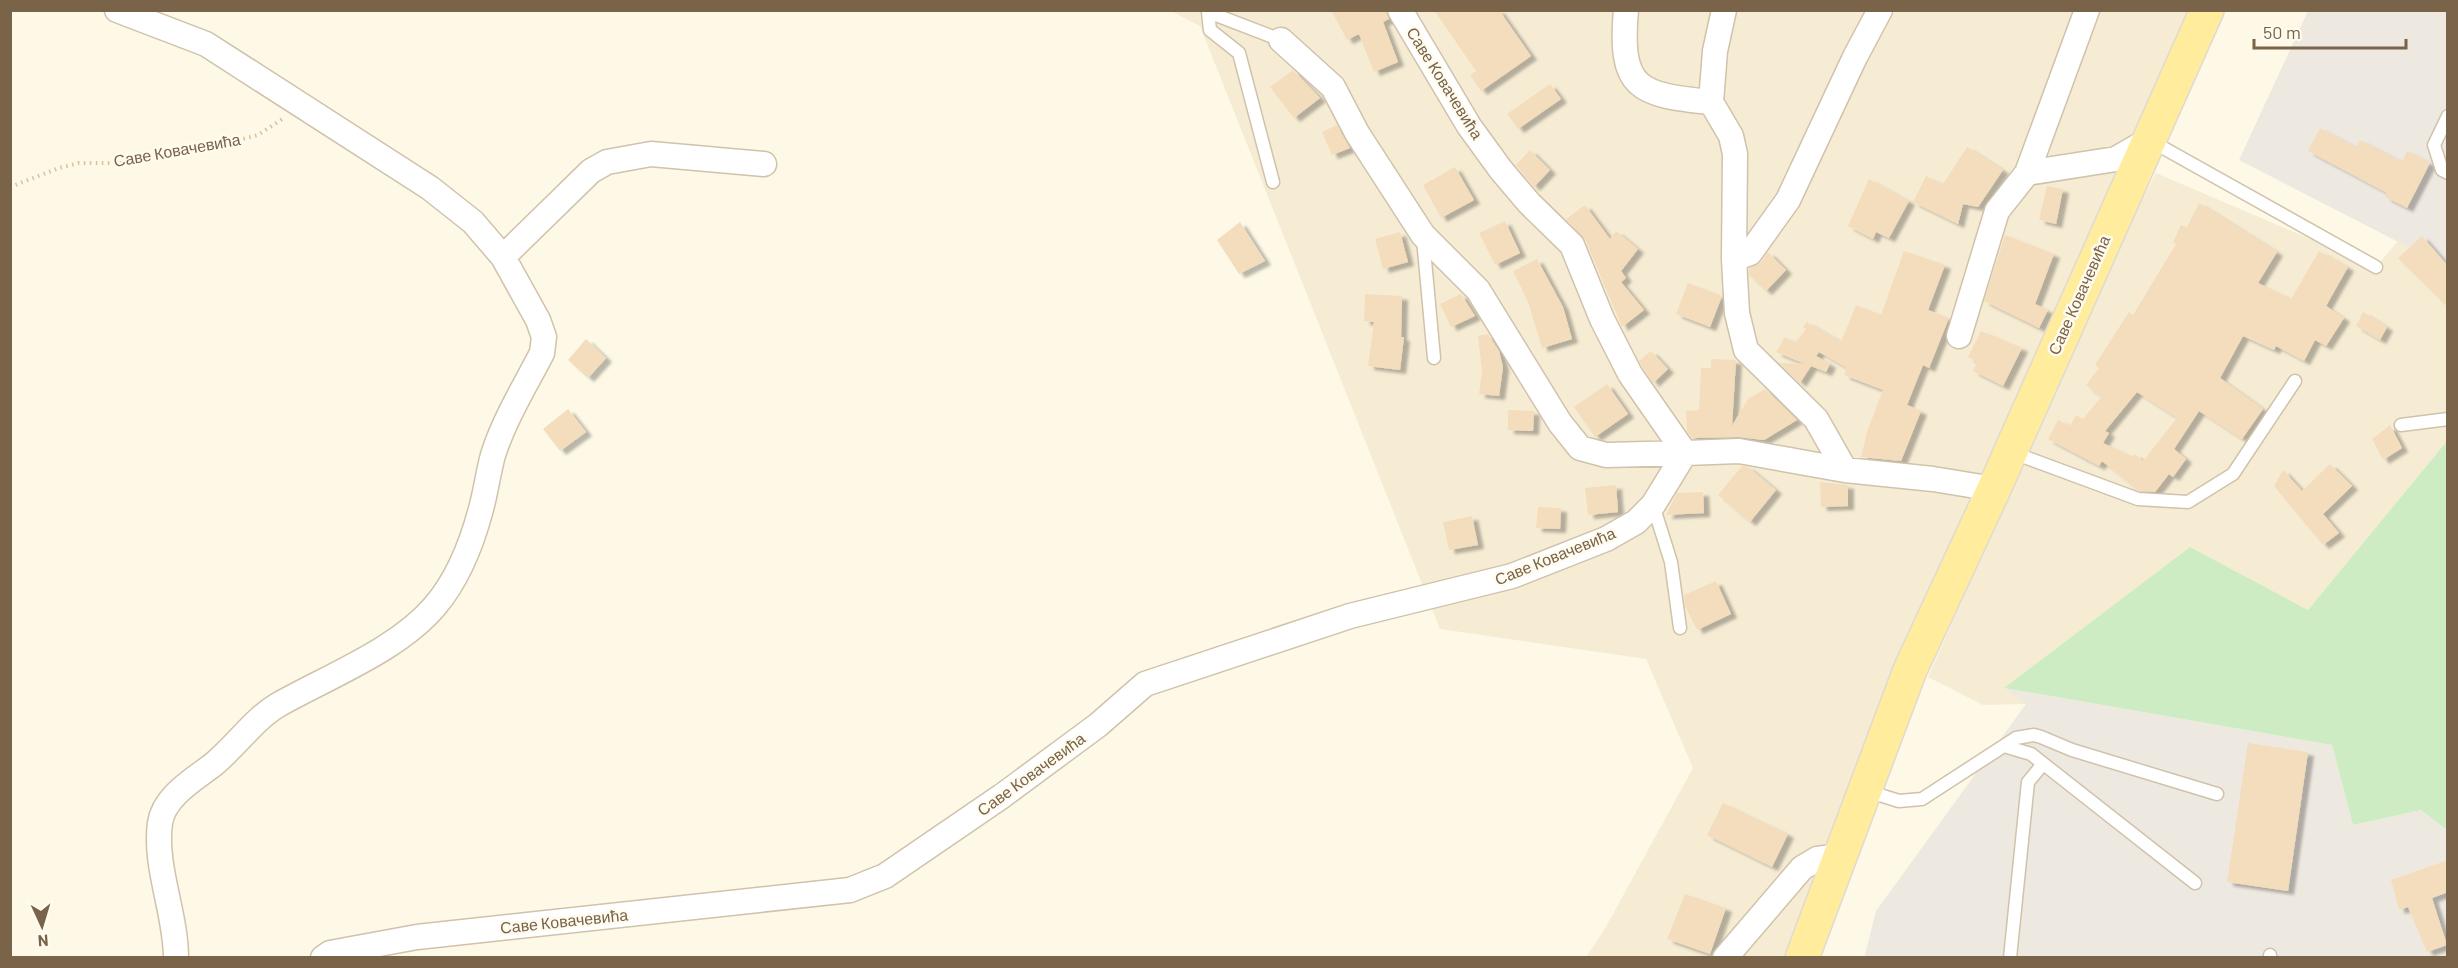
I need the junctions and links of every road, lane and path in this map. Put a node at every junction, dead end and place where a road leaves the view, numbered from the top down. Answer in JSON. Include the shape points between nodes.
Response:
{"nodes":[{"id":1,"x":117,"y":10,"type":"edge"},
{"id":2,"x":1401,"y":10,"type":"edge"},
{"id":3,"x":1626,"y":10,"type":"edge"},
{"id":4,"x":1724,"y":10,"type":"edge"},
{"id":5,"x":1880,"y":10,"type":"edge"},
{"id":6,"x":2087,"y":10,"type":"edge"},
{"id":7,"x":2207,"y":10,"type":"edge"},
{"id":8,"x":1281,"y":40,"type":"joint"},
{"id":9,"x":1711,"y":102,"type":"junction"},
{"id":10,"x":303,"y":106,"type":"junction"},
{"id":11,"x":2448,"y":116,"type":"edge"},
{"id":12,"x":2150,"y":140,"type":"junction"},
{"id":13,"x":765,"y":164,"type":"dead end"},
{"id":14,"x":2027,"y":173,"type":"junction"},
{"id":15,"x":2448,"y":173,"type":"edge"},
{"id":16,"x":1273,"y":182,"type":"dead end"},
{"id":17,"x":10,"y":187,"type":"edge"},
{"id":18,"x":1423,"y":235,"type":"junction"},
{"id":19,"x":504,"y":258,"type":"junction"},
{"id":20,"x":1734,"y":259,"type":"junction"},
{"id":21,"x":2376,"y":267,"type":"dead end"},
{"id":22,"x":1959,"y":336,"type":"dead end"},
{"id":23,"x":1434,"y":358,"type":"dead end"},
{"id":24,"x":2295,"y":381,"type":"dead end"},
{"id":25,"x":2448,"y":419,"type":"edge"},
{"id":26,"x":2401,"y":425,"type":"dead end"},
{"id":27,"x":2010,"y":452,"type":"junction"},
{"id":28,"x":1685,"y":453,"type":"junction"},
{"id":29,"x":1845,"y":470,"type":"junction"},
{"id":30,"x":1994,"y":489,"type":"junction"},
{"id":31,"x":1653,"y":505,"type":"junction"},
{"id":32,"x":1680,"y":628,"type":"dead end"},
{"id":33,"x":2004,"y":746,"type":"junction"},
{"id":34,"x":2043,"y":764,"type":"junction"},
{"id":35,"x":1866,"y":790,"type":"junction"},
{"id":36,"x":2217,"y":794,"type":"dead end"},
{"id":37,"x":1841,"y":856,"type":"junction"},
{"id":38,"x":2196,"y":882,"type":"dead end"},
{"id":39,"x":176,"y":957,"type":"edge"},
{"id":40,"x":323,"y":957,"type":"edge"},
{"id":41,"x":1725,"y":957,"type":"edge"},
{"id":42,"x":1802,"y":957,"type":"edge"},
{"id":43,"x":2010,"y":957,"type":"edge"}],
"edges":[{"from":1,"to":10,"type":"street","via":[[206,44]]},
{"from":2,"to":28,"type":"street","name":"Саве Ковачевића","via":[[1469,126],[1501,170],[1572,245],[1630,374]]},
{"from":3,"to":9,"type":"street","via":[[1623,46],[1635,81],[1665,97]]},
{"from":4,"to":9,"type":"street","via":[[1715,51]]},
{"from":5,"to":20,"type":"street","via":[[1788,200],[1750,253]]},
{"from":6,"to":14,"type":"street"},
{"from":7,"to":12,"type":"main road","name":"Саве Ковачевића"},
{"from":8,"to":16,"type":"lane","via":[[1208,12],[1210,30],[1239,53]]},
{"from":8,"to":18,"type":"street","via":[[1333,87],[1357,133]]},
{"from":9,"to":20,"type":"street","via":[[1731,136],[1735,154]]},
{"from":10,"to":17,"type":"path","name":"Саве Ковачевића","via":[[258,135],[122,163],[79,163]]},
{"from":10,"to":19,"type":"street","via":[[430,188],[473,222]]},
{"from":11,"to":15,"type":"lane","via":[[2434,145],[2442,170]]},
{"from":12,"to":14,"type":"street","via":[[2116,159]]},
{"from":12,"to":21,"type":"lane"},
{"from":12,"to":27,"type":"main road","name":"Саве Ковачевића"},
{"from":13,"to":19,"type":"street","via":[[651,154],[607,162],[591,171]]},
{"from":14,"to":22,"type":"street","via":[[1997,211]]},
{"from":18,"to":23,"type":"lane"},
{"from":18,"to":28,"type":"street","via":[[1478,290],[1554,415],[1580,448],[1606,455]]},
{"from":19,"to":39,"type":"street","via":[[538,320],[544,337],[542,353],[493,456],[481,510],[462,562],[452,583],[418,624],[275,706],[167,804],[160,821],[160,849]]},
{"from":20,"to":29,"type":"street","via":[[1737,313],[1746,351],[1816,418]]},
{"from":24,"to":27,"type":"lane","via":[[2233,474],[2188,502],[2138,499]]},
{"from":25,"to":26,"type":"lane"},
{"from":27,"to":30,"type":"main road","name":"Саве Ковачевића"},
{"from":28,"to":29,"type":"street","via":[[1739,452]]},
{"from":28,"to":31,"type":"street","name":"Саве Ковачевића"},
{"from":29,"to":30,"type":"street"},
{"from":30,"to":35,"type":"main road","name":"Саве Ковачевића","via":[[1910,670]]},
{"from":31,"to":32,"type":"lane","via":[[1671,562]]},
{"from":31,"to":40,"type":"street","name":"Саве Ковачевића","via":[[1636,522],[1605,539],[1512,576],[1350,616],[1146,684],[1002,796],[885,876],[850,890],[417,937]]},
{"from":33,"to":34,"type":"lane","via":[[2031,754]]},
{"from":33,"to":35,"type":"lane","via":[[1922,799],[1899,801]]},
{"from":33,"to":36,"type":"lane","via":[[2016,738],[2034,735]]},
{"from":34,"to":38,"type":"lane"},
{"from":34,"to":43,"type":"lane","via":[[2028,782]]},
{"from":35,"to":37,"type":"main road","name":"Саве Ковачевића"},
{"from":37,"to":41,"type":"street","via":[[1817,859],[1802,868]]},
{"from":37,"to":42,"type":"main road","name":"Саве Ковачевића"}]}
